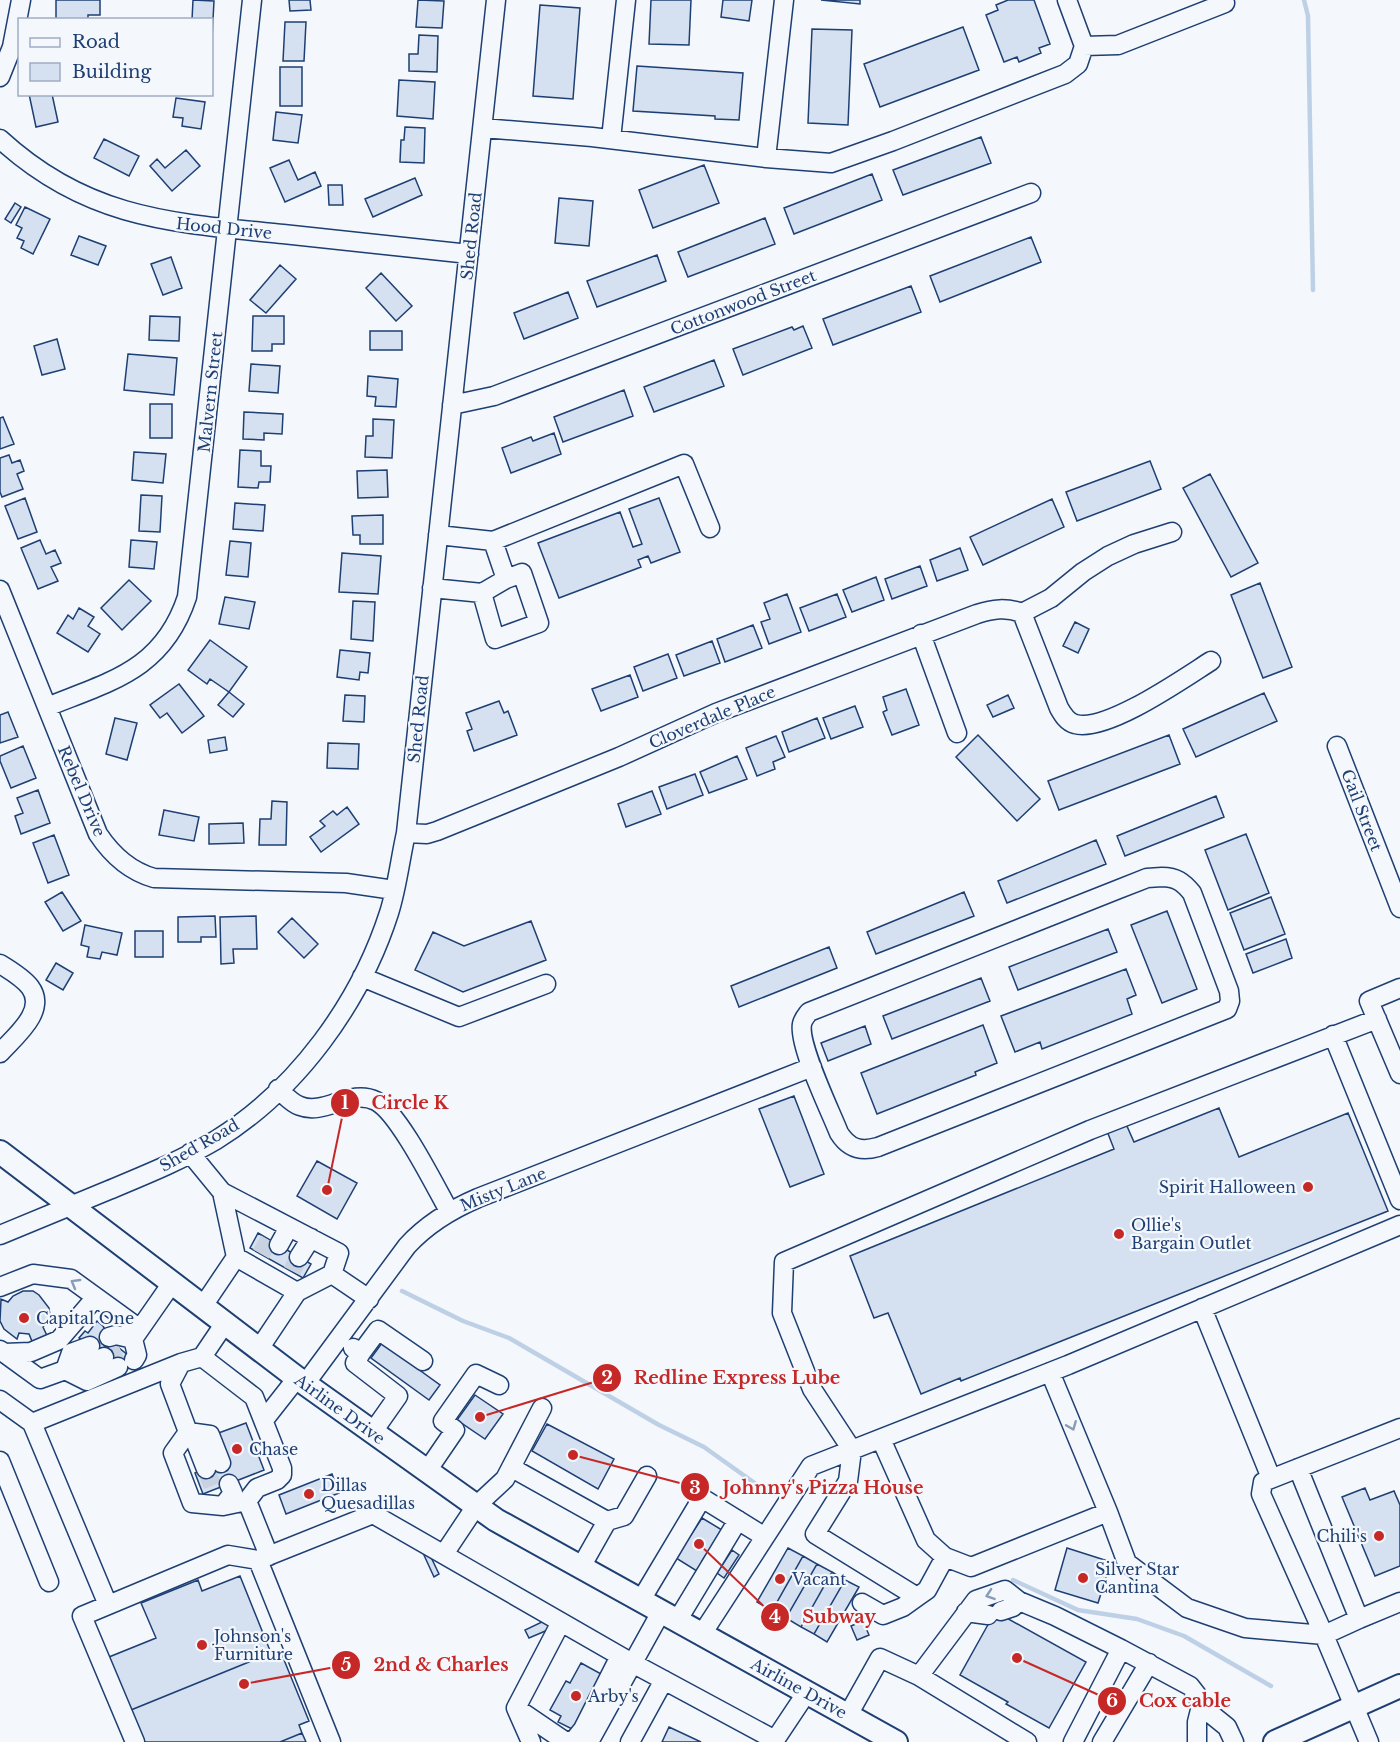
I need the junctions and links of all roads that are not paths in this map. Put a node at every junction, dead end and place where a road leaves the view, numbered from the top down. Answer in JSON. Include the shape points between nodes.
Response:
{"nodes":[{"id":1,"x":21,"y":0,"type":"edge"},
{"id":2,"x":252,"y":0,"type":"edge"},
{"id":3,"x":496,"y":0,"type":"edge"},
{"id":4,"x":626,"y":0,"type":"edge"},
{"id":5,"x":784,"y":0,"type":"edge"},
{"id":6,"x":1067,"y":0,"type":"edge"},
{"id":7,"x":1225,"y":3,"type":"dead end"},
{"id":8,"x":1084,"y":46,"type":"junction"},
{"id":9,"x":0,"y":77,"type":"edge"},
{"id":10,"x":483,"y":128,"type":"junction"},
{"id":11,"x":0,"y":139,"type":"edge"},
{"id":12,"x":610,"y":139,"type":"junction"},
{"id":13,"x":766,"y":158,"type":"junction"},
{"id":14,"x":1031,"y":193,"type":"dead end"},
{"id":15,"x":228,"y":229,"type":"junction"},
{"id":16,"x":469,"y":254,"type":"junction"},
{"id":17,"x":452,"y":405,"type":"junction"},
{"id":18,"x":710,"y":528,"type":"dead end"},
{"id":19,"x":1172,"y":532,"type":"dead end"},
{"id":20,"x":438,"y":535,"type":"junction"},
{"id":21,"x":493,"y":541,"type":"junction"},
{"id":22,"x":506,"y":579,"type":"junction"},
{"id":23,"x":432,"y":588,"type":"junction"},
{"id":24,"x":0,"y":590,"type":"edge"},
{"id":25,"x":482,"y":593,"type":"junction"},
{"id":26,"x":1022,"y":613,"type":"junction"},
{"id":27,"x":921,"y":634,"type":"junction"},
{"id":28,"x":1211,"y":661,"type":"dead end"},
{"id":29,"x":47,"y":707,"type":"junction"},
{"id":30,"x":957,"y":733,"type":"dead end"},
{"id":31,"x":1337,"y":746,"type":"dead end"},
{"id":32,"x":406,"y":833,"type":"junction"},
{"id":33,"x":394,"y":890,"type":"junction"},
{"id":34,"x":1400,"y":908,"type":"edge"},
{"id":35,"x":0,"y":964,"type":"edge"},
{"id":36,"x":0,"y":974,"type":"edge"},
{"id":37,"x":362,"y":977,"type":"junction"},
{"id":38,"x":546,"y":984,"type":"dead end"},
{"id":39,"x":1400,"y":987,"type":"edge"},
{"id":40,"x":32,"y":1016,"type":"junction"},
{"id":41,"x":1377,"y":1019,"type":"junction"},
{"id":42,"x":1333,"y":1035,"type":"junction"},
{"id":43,"x":0,"y":1053,"type":"edge"},
{"id":44,"x":812,"y":1066,"type":"junction"},
{"id":45,"x":1400,"y":1074,"type":"edge"},
{"id":46,"x":278,"y":1089,"type":"junction"},
{"id":47,"x":0,"y":1152,"type":"edge"},
{"id":48,"x":190,"y":1153,"type":"junction"},
{"id":49,"x":222,"y":1192,"type":"junction"},
{"id":50,"x":1400,"y":1200,"type":"edge"},
{"id":51,"x":71,"y":1205,"type":"junction"},
{"id":52,"x":449,"y":1211,"type":"junction"},
{"id":53,"x":1400,"y":1225,"type":"edge"},
{"id":54,"x":295,"y":1230,"type":"junction"},
{"id":55,"x":0,"y":1235,"type":"edge"},
{"id":56,"x":236,"y":1257,"type":"junction"},
{"id":57,"x":278,"y":1265,"type":"junction"},
{"id":58,"x":332,"y":1274,"type":"junction"},
{"id":59,"x":172,"y":1283,"type":"junction"},
{"id":60,"x":0,"y":1287,"type":"edge"},
{"id":61,"x":96,"y":1297,"type":"junction"},
{"id":62,"x":369,"y":1299,"type":"junction"},
{"id":63,"x":203,"y":1306,"type":"junction"},
{"id":64,"x":1202,"y":1308,"type":"junction"},
{"id":65,"x":225,"y":1323,"type":"junction"},
{"id":66,"x":339,"y":1339,"type":"junction"},
{"id":67,"x":120,"y":1349,"type":"junction"},
{"id":68,"x":259,"y":1349,"type":"junction"},
{"id":69,"x":2,"y":1351,"type":"edge"},
{"id":70,"x":361,"y":1353,"type":"junction"},
{"id":71,"x":202,"y":1357,"type":"junction"},
{"id":72,"x":423,"y":1360,"type":"dead end"},
{"id":73,"x":180,"y":1364,"type":"junction"},
{"id":74,"x":70,"y":1370,"type":"junction"},
{"id":75,"x":1050,"y":1372,"type":"junction"},
{"id":76,"x":301,"y":1381,"type":"junction"},
{"id":77,"x":499,"y":1385,"type":"dead end"},
{"id":78,"x":0,"y":1400,"type":"edge"},
{"id":79,"x":542,"y":1408,"type":"dead end"},
{"id":80,"x":264,"y":1420,"type":"junction"},
{"id":81,"x":32,"y":1423,"type":"junction"},
{"id":82,"x":1400,"y":1428,"type":"edge"},
{"id":83,"x":372,"y":1433,"type":"junction"},
{"id":84,"x":189,"y":1437,"type":"junction"},
{"id":85,"x":881,"y":1439,"type":"junction"},
{"id":86,"x":852,"y":1450,"type":"junction"},
{"id":87,"x":0,"y":1461,"type":"edge"},
{"id":88,"x":512,"y":1468,"type":"junction"},
{"id":89,"x":1298,"y":1468,"type":"junction"},
{"id":90,"x":427,"y":1471,"type":"junction"},
{"id":91,"x":647,"y":1476,"type":"dead end"},
{"id":92,"x":1271,"y":1478,"type":"junction"},
{"id":93,"x":247,"y":1501,"type":"junction"},
{"id":94,"x":476,"y":1506,"type":"junction"},
{"id":95,"x":1108,"y":1512,"type":"junction"},
{"id":96,"x":738,"y":1520,"type":"junction"},
{"id":97,"x":607,"y":1521,"type":"junction"},
{"id":98,"x":765,"y":1537,"type":"junction"},
{"id":99,"x":444,"y":1554,"type":"junction"},
{"id":100,"x":945,"y":1557,"type":"junction"},
{"id":101,"x":264,"y":1558,"type":"junction"},
{"id":102,"x":581,"y":1567,"type":"junction"},
{"id":103,"x":49,"y":1582,"type":"dead end"},
{"id":104,"x":917,"y":1597,"type":"junction"},
{"id":105,"x":641,"y":1600,"type":"junction"},
{"id":106,"x":1019,"y":1601,"type":"junction"},
{"id":107,"x":1400,"y":1602,"type":"edge"},
{"id":108,"x":862,"y":1603,"type":"dead end"},
{"id":109,"x":108,"y":1605,"type":"junction"},
{"id":110,"x":966,"y":1612,"type":"junction"},
{"id":111,"x":669,"y":1616,"type":"junction"},
{"id":112,"x":1359,"y":1619,"type":"junction"},
{"id":113,"x":561,"y":1622,"type":"junction"},
{"id":114,"x":702,"y":1634,"type":"junction"},
{"id":115,"x":1324,"y":1635,"type":"junction"},
{"id":116,"x":1121,"y":1649,"type":"junction"},
{"id":117,"x":627,"y":1660,"type":"junction"},
{"id":118,"x":1149,"y":1663,"type":"junction"},
{"id":119,"x":919,"y":1676,"type":"junction"},
{"id":120,"x":664,"y":1680,"type":"junction"},
{"id":121,"x":1400,"y":1686,"type":"edge"},
{"id":122,"x":807,"y":1692,"type":"junction"},
{"id":123,"x":1201,"y":1706,"type":"junction"},
{"id":124,"x":1354,"y":1707,"type":"junction"},
{"id":125,"x":516,"y":1708,"type":"junction"},
{"id":126,"x":848,"y":1715,"type":"junction"},
{"id":127,"x":888,"y":1740,"type":"edge"},
{"id":128,"x":776,"y":1741,"type":"edge"},
{"id":129,"x":135,"y":1742,"type":"edge"},
{"id":130,"x":331,"y":1742,"type":"edge"},
{"id":131,"x":531,"y":1742,"type":"edge"},
{"id":132,"x":589,"y":1742,"type":"edge"},
{"id":133,"x":630,"y":1742,"type":"edge"},
{"id":134,"x":1027,"y":1742,"type":"edge"},
{"id":135,"x":1073,"y":1742,"type":"edge"},
{"id":136,"x":1102,"y":1742,"type":"edge"},
{"id":137,"x":1197,"y":1742,"type":"edge"},
{"id":138,"x":1234,"y":1742,"type":"edge"},
{"id":139,"x":1275,"y":1742,"type":"edge"},
{"id":140,"x":1369,"y":1742,"type":"edge"}],
"edges":[{"from":1,"to":9,"type":"street","via":[[12,47]]},
{"from":2,"to":15,"type":"street","name":"Malvern Street"},
{"from":3,"to":10,"type":"street","name":"Shed Road"},
{"from":4,"to":12,"type":"street"},
{"from":5,"to":13,"type":"street"},
{"from":6,"to":8,"type":"street"},
{"from":7,"to":8,"type":"street","via":[[1118,45]]},
{"from":8,"to":13,"type":"street","via":[[1078,64],[1065,74],[872,149],[831,163]]},
{"from":10,"to":12,"type":"street"},
{"from":10,"to":16,"type":"street","name":"Shed Road"},
{"from":11,"to":15,"type":"street","name":"Hood Drive","via":[[52,180],[96,201],[153,219]]},
{"from":12,"to":13,"type":"street"},
{"from":14,"to":17,"type":"street","name":"Cottonwood Street","via":[[494,396]]},
{"from":15,"to":16,"type":"street","name":"Hood Drive"},
{"from":15,"to":29,"type":"street","name":"Malvern Street","via":[[190,582],[182,612],[168,637],[136,669]]},
{"from":16,"to":17,"type":"street","name":"Shed Road"},
{"from":17,"to":20,"type":"street","name":"Shed Road"},
{"from":18,"to":21,"type":"street","via":[[684,464]]},
{"from":19,"to":26,"type":"street","via":[[1108,556],[1051,598]]},
{"from":20,"to":21,"type":"street"},
{"from":20,"to":23,"type":"street","name":"Shed Road"},
{"from":21,"to":22,"type":"street"},
{"from":22,"to":25,"type":"street"},
{"from":22,"to":25,"type":"street","via":[[522,573],[539,622],[495,639]]},
{"from":23,"to":25,"type":"street"},
{"from":23,"to":32,"type":"street","name":"Shed Road"},
{"from":24,"to":29,"type":"street","name":"Rebel Drive"},
{"from":26,"to":27,"type":"street","name":"Cloverdale Place","via":[[988,610]]},
{"from":26,"to":28,"type":"street","via":[[1059,708],[1073,724],[1099,722],[1137,707]]},
{"from":27,"to":30,"type":"street"},
{"from":27,"to":32,"type":"street","name":"Cloverdale Place","via":[[716,712],[619,757],[437,831]]},
{"from":29,"to":33,"type":"street","name":"Rebel Drive","via":[[98,834],[114,855],[133,870],[154,878],[346,883]]},
{"from":31,"to":34,"type":"street","name":"Gail Street"},
{"from":32,"to":33,"type":"street","name":"Shed Road"},
{"from":33,"to":37,"type":"street","name":"Shed Road","via":[[389,913]]},
{"from":35,"to":40,"type":"street","via":[[30,987],[34,998]]},
{"from":36,"to":40,"type":"street","via":[[23,993]]},
{"from":37,"to":38,"type":"street","via":[[459,1017]]},
{"from":37,"to":46,"type":"street","name":"Shed Road","via":[[321,1042]]},
{"from":39,"to":41,"type":"street","via":[[1369,1001]]},
{"from":40,"to":43,"type":"street"},
{"from":41,"to":42,"type":"street"},
{"from":41,"to":45,"type":"street"},
{"from":42,"to":50,"type":"street"},
{"from":42,"to":86,"type":"street","via":[[1090,1130],[784,1262],[782,1313],[812,1389]]},
{"from":44,"to":44,"type":"street","via":[[801,1026],[809,1012],[1147,878],[1174,877],[1192,893],[1229,991],[1227,1009],[1216,1014],[866,1150],[852,1147],[839,1133]]},
{"from":44,"to":52,"type":"street","name":"Misty Lane"},
{"from":46,"to":48,"type":"street","name":"Shed Road","via":[[255,1112]]},
{"from":46,"to":52,"type":"street","via":[[300,1107],[313,1108],[355,1097],[376,1101],[394,1117]]},
{"from":47,"to":51,"type":"main road","name":"Airline Drive"},
{"from":48,"to":49,"type":"street"},
{"from":48,"to":51,"type":"street","name":"Shed Road","via":[[168,1166]]},
{"from":49,"to":54,"type":"street"},
{"from":49,"to":56,"type":"street"},
{"from":51,"to":55,"type":"street","name":"Shed Road"},
{"from":51,"to":59,"type":"main road","name":"Airline Drive"},
{"from":52,"to":62,"type":"street","name":"Misty Lane","via":[[421,1231]]},
{"from":53,"to":64,"type":"street"},
{"from":54,"to":57,"type":"street"},
{"from":54,"to":57,"type":"street"},
{"from":54,"to":58,"type":"street","via":[[339,1253]]},
{"from":56,"to":57,"type":"street"},
{"from":56,"to":63,"type":"street"},
{"from":57,"to":58,"type":"street"},
{"from":57,"to":68,"type":"street"},
{"from":58,"to":62,"type":"street"},
{"from":59,"to":63,"type":"main road","name":"Airline Drive"},
{"from":59,"to":67,"type":"street"},
{"from":61,"to":60,"type":"street","one_way":true,"via":[[71,1279],[33,1274]]},
{"from":61,"to":67,"type":"street"},
{"from":61,"to":69,"type":"street","via":[[59,1340],[31,1352]]},
{"from":62,"to":66,"type":"street","name":"Misty Lane"},
{"from":63,"to":65,"type":"main road","name":"Airline Drive"},
{"from":64,"to":75,"type":"street"},
{"from":64,"to":92,"type":"street"},
{"from":65,"to":68,"type":"main road","name":"Airline Drive"},
{"from":65,"to":71,"type":"street"},
{"from":66,"to":70,"type":"street"},
{"from":66,"to":76,"type":"street","name":"Misty Lane"},
{"from":67,"to":74,"type":"street","via":[[87,1381]]},
{"from":67,"to":74,"type":"street","via":[[70,1353]]},
{"from":68,"to":76,"type":"main road","name":"Airline Drive"},
{"from":69,"to":74,"type":"street","via":[[40,1379]]},
{"from":70,"to":72,"type":"street","via":[[378,1330]]},
{"from":70,"to":83,"type":"street","via":[[355,1363],[398,1396]]},
{"from":71,"to":73,"type":"street"},
{"from":71,"to":80,"type":"street","via":[[254,1397]]},
{"from":73,"to":81,"type":"street"},
{"from":73,"to":84,"type":"street","via":[[170,1384]]},
{"from":75,"to":85,"type":"street"},
{"from":75,"to":95,"type":"street","one_way":true},
{"from":76,"to":80,"type":"street","name":"Misty Lane"},
{"from":76,"to":83,"type":"main road","name":"Airline Drive"},
{"from":77,"to":90,"type":"street","via":[[476,1374],[443,1421],[455,1430]]},
{"from":78,"to":81,"type":"street"},
{"from":79,"to":88,"type":"street"},
{"from":80,"to":93,"type":"street","via":[[282,1475],[257,1488]]},
{"from":81,"to":109,"type":"street"},
{"from":82,"to":89,"type":"street"},
{"from":83,"to":90,"type":"main road","name":"Airline Drive"},
{"from":84,"to":84,"type":"street","via":[[210,1468],[210,1435]]},
{"from":84,"to":93,"type":"street","via":[[173,1453],[192,1503],[217,1497]]},
{"from":85,"to":86,"type":"street"},
{"from":85,"to":100,"type":"street","via":[[926,1540]]},
{"from":86,"to":98,"type":"street","via":[[811,1466]]},
{"from":86,"to":104,"type":"street","via":[[848,1481],[815,1534]]},
{"from":87,"to":103,"type":"street"},
{"from":88,"to":94,"type":"street"},
{"from":88,"to":97,"type":"street"},
{"from":89,"to":92,"type":"street"},
{"from":89,"to":112,"type":"street"},
{"from":90,"to":94,"type":"main road","name":"Airline Drive"},
{"from":91,"to":97,"type":"street","via":[[624,1516]]},
{"from":92,"to":115,"type":"street","via":[[1263,1482],[1261,1494]]},
{"from":93,"to":101,"type":"street"},
{"from":94,"to":99,"type":"street"},
{"from":94,"to":102,"type":"main road","name":"Airline Drive"},
{"from":95,"to":100,"type":"street","via":[[971,1567]]},
{"from":95,"to":115,"type":"street","via":[[1127,1563],[1187,1608],[1245,1628]]},
{"from":96,"to":98,"type":"street"},
{"from":96,"to":105,"type":"street","via":[[702,1498]]},
{"from":96,"to":111,"type":"street"},
{"from":97,"to":102,"type":"street"},
{"from":98,"to":114,"type":"street"},
{"from":99,"to":101,"type":"street","via":[[374,1514]]},
{"from":99,"to":113,"type":"street"},
{"from":100,"to":104,"type":"street","via":[[927,1590]]},
{"from":101,"to":109,"type":"street","via":[[228,1555]]},
{"from":101,"to":130,"type":"street"},
{"from":102,"to":105,"type":"main road","name":"Airline Drive"},
{"from":104,"to":108,"type":"street","via":[[883,1615]]},
{"from":105,"to":111,"type":"main road","name":"Airline Drive"},
{"from":106,"to":110,"type":"street","via":[[994,1613]]},
{"from":106,"to":110,"type":"street","one_way":true,"via":[[1005,1590],[976,1600]]},
{"from":106,"to":116,"type":"street"},
{"from":107,"to":112,"type":"street"},
{"from":109,"to":129,"type":"street","via":[[82,1616]]},
{"from":110,"to":119,"type":"street"},
{"from":111,"to":114,"type":"main road","name":"Airline Drive"},
{"from":111,"to":117,"type":"street"},
{"from":112,"to":115,"type":"street"},
{"from":113,"to":117,"type":"street"},
{"from":113,"to":125,"type":"street"},
{"from":114,"to":122,"type":"main road","name":"Airline Drive"},
{"from":115,"to":124,"type":"street"},
{"from":116,"to":118,"type":"street"},
{"from":116,"to":135,"type":"street"},
{"from":117,"to":120,"type":"street"},
{"from":117,"to":125,"type":"street","via":[[575,1739],[566,1742]]},
{"from":117,"to":132,"type":"street"},
{"from":118,"to":123,"type":"street","via":[[1190,1686]]},
{"from":118,"to":136,"type":"street"},
{"from":119,"to":126,"type":"street","via":[[880,1658]]},
{"from":119,"to":134,"type":"street"},
{"from":120,"to":128,"type":"street"},
{"from":120,"to":133,"type":"street"},
{"from":121,"to":124,"type":"main road"},
{"from":122,"to":126,"type":"main road","name":"Airline Drive"},
{"from":122,"to":128,"type":"street"},
{"from":123,"to":137,"type":"street"},
{"from":123,"to":138,"type":"street","via":[[1227,1727]]},
{"from":124,"to":139,"type":"main road"},
{"from":124,"to":140,"type":"street"},
{"from":125,"to":131,"type":"street"},
{"from":126,"to":127,"type":"main road","name":"Airline Drive"}]}
